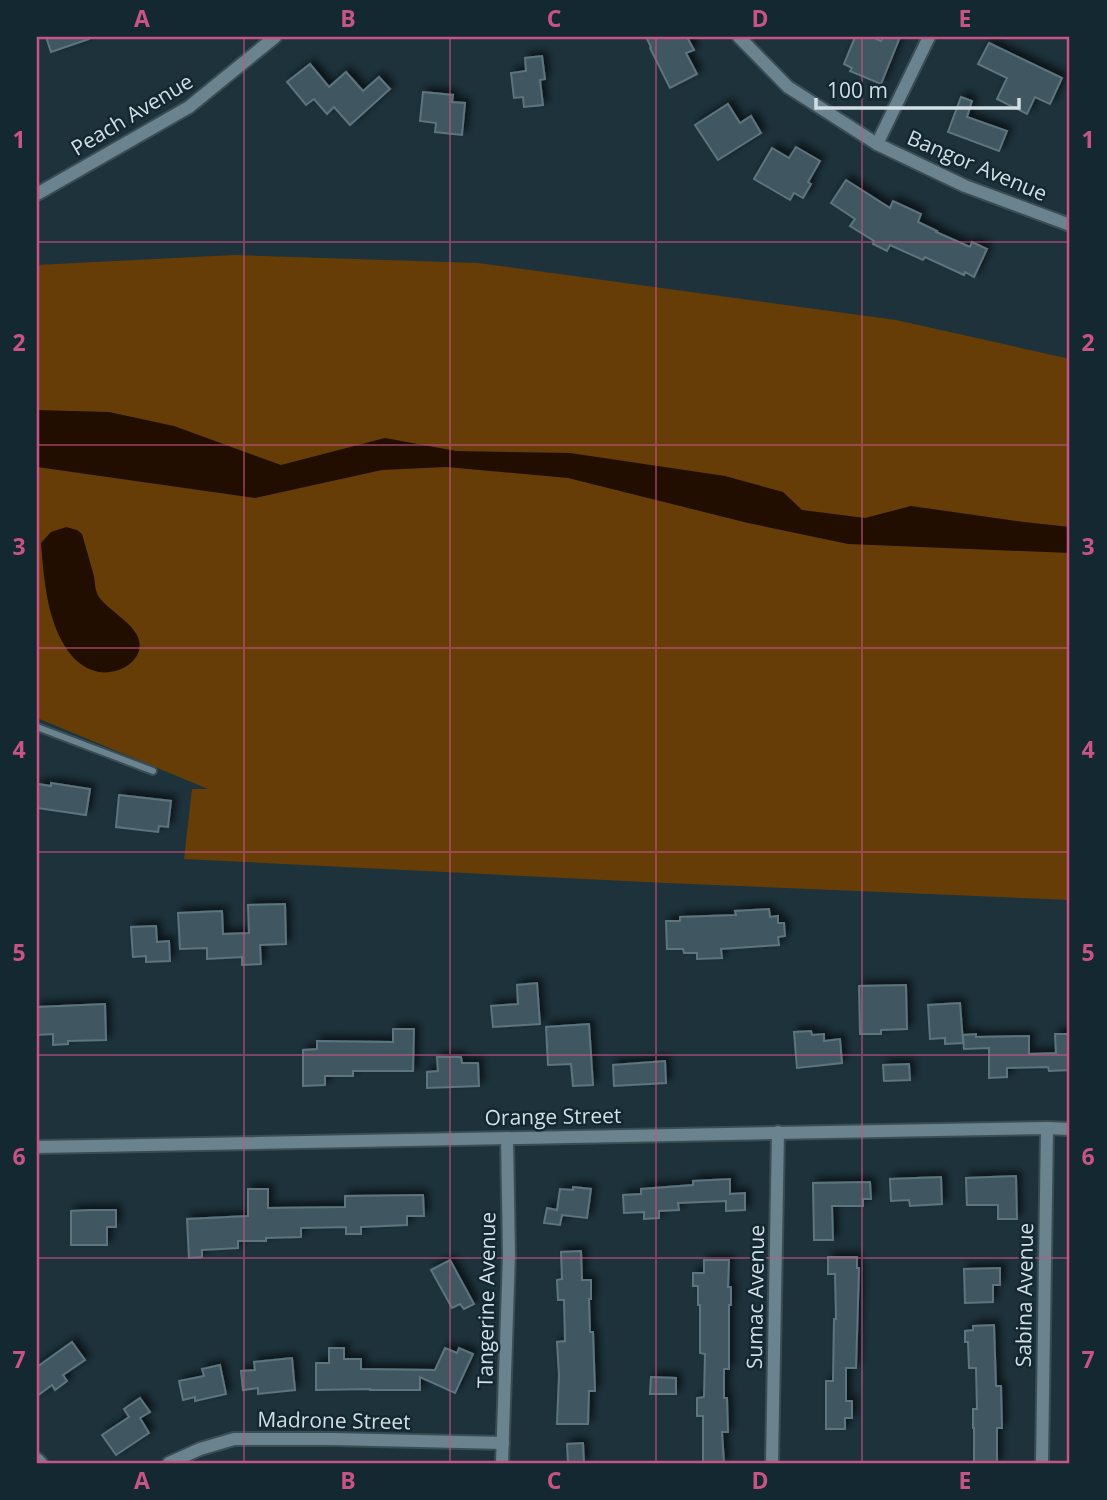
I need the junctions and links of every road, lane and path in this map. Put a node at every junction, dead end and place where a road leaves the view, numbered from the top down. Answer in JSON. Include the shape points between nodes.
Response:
{"nodes":[{"id":1,"x":275,"y":37,"type":"edge"},
{"id":2,"x":739,"y":37,"type":"edge"},
{"id":3,"x":929,"y":37,"type":"edge"},
{"id":4,"x":877,"y":144,"type":"junction"},
{"id":5,"x":37,"y":194,"type":"edge"},
{"id":6,"x":1070,"y":225,"type":"edge"},
{"id":7,"x":37,"y":727,"type":"edge"},
{"id":8,"x":153,"y":771,"type":"dead end"},
{"id":9,"x":1047,"y":1128,"type":"junction"},
{"id":10,"x":1070,"y":1129,"type":"edge"},
{"id":11,"x":778,"y":1132,"type":"junction"},
{"id":12,"x":507,"y":1138,"type":"junction"},
{"id":13,"x":37,"y":1147,"type":"edge"},
{"id":14,"x":503,"y":1443,"type":"junction"},
{"id":15,"x":37,"y":1459,"type":"edge"},
{"id":16,"x":41,"y":1463,"type":"edge"},
{"id":17,"x":169,"y":1463,"type":"edge"},
{"id":18,"x":502,"y":1463,"type":"edge"},
{"id":19,"x":772,"y":1463,"type":"edge"},
{"id":20,"x":1042,"y":1463,"type":"edge"}],
"edges":[{"from":1,"to":5,"type":"street","name":"Peach Avenue","via":[[189,107]]},
{"from":2,"to":4,"type":"street","name":"Bangor Avenue","via":[[788,87]]},
{"from":3,"to":4,"type":"street"},
{"from":4,"to":6,"type":"street","name":"Bangor Avenue","via":[[965,186]]},
{"from":7,"to":8,"type":"lane"},
{"from":9,"to":10,"type":"street","name":"Orange Street"},
{"from":9,"to":11,"type":"street","name":"Orange Street"},
{"from":9,"to":20,"type":"street","name":"Sabina Avenue"},
{"from":11,"to":12,"type":"street","name":"Orange Street"},
{"from":11,"to":19,"type":"street","name":"Sumac Avenue"},
{"from":12,"to":13,"type":"street","name":"Orange Street"},
{"from":12,"to":14,"type":"street","name":"Tangerine Avenue","via":[[509,1255]]},
{"from":14,"to":17,"type":"street","name":"Madrone Street","via":[[233,1439]]},
{"from":14,"to":18,"type":"street","name":"Tangerine Avenue"},
{"from":15,"to":16,"type":"street"}]}
